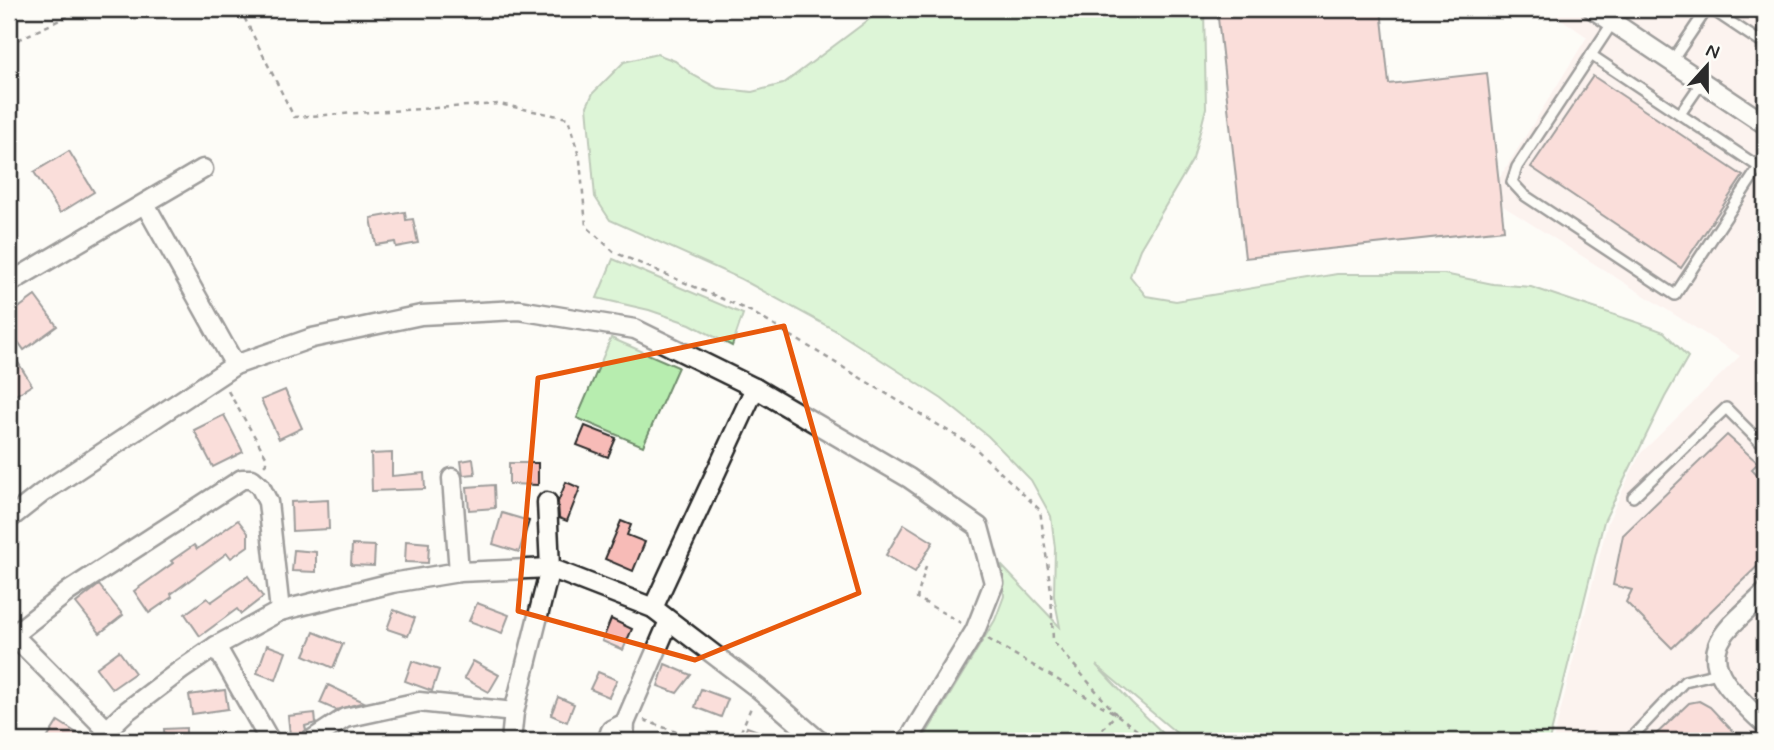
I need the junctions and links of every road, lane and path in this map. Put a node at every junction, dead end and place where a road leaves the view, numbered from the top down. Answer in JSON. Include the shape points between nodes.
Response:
{"nodes":[{"id":1,"x":83,"y":9,"type":"edge"},
{"id":2,"x":240,"y":9,"type":"edge"},
{"id":3,"x":1593,"y":9,"type":"edge"},
{"id":4,"x":1709,"y":9,"type":"edge"},
{"id":5,"x":1613,"y":22,"type":"junction"},
{"id":6,"x":9,"y":44,"type":"edge"},
{"id":7,"x":1765,"y":45,"type":"edge"},
{"id":8,"x":1591,"y":55,"type":"junction"},
{"id":9,"x":1672,"y":61,"type":"junction"},
{"id":10,"x":1702,"y":82,"type":"junction"},
{"id":11,"x":1681,"y":114,"type":"junction"},
{"id":12,"x":1765,"y":124,"type":"edge"},
{"id":13,"x":1765,"y":158,"type":"edge"},
{"id":14,"x":1759,"y":167,"type":"junction"},
{"id":15,"x":203,"y":169,"type":"dead end"},
{"id":16,"x":145,"y":204,"type":"junction"},
{"id":17,"x":9,"y":283,"type":"edge"},
{"id":18,"x":235,"y":365,"type":"junction"},
{"id":19,"x":219,"y":376,"type":"junction"},
{"id":20,"x":755,"y":388,"type":"junction"},
{"id":21,"x":1765,"y":447,"type":"edge"},
{"id":22,"x":453,"y":478,"type":"dead end"},
{"id":23,"x":253,"y":479,"type":"junction"},
{"id":24,"x":1633,"y":497,"type":"dead end"},
{"id":25,"x":547,"y":502,"type":"dead end"},
{"id":26,"x":9,"y":519,"type":"edge"},
{"id":27,"x":926,"y":566,"type":"dead end"},
{"id":28,"x":550,"y":568,"type":"junction"},
{"id":29,"x":459,"y":572,"type":"junction"},
{"id":30,"x":1765,"y":593,"type":"edge"},
{"id":31,"x":653,"y":608,"type":"junction"},
{"id":32,"x":281,"y":611,"type":"junction"},
{"id":33,"x":669,"y":621,"type":"junction"},
{"id":34,"x":975,"y":631,"type":"junction"},
{"id":35,"x":11,"y":634,"type":"edge"},
{"id":36,"x":216,"y":646,"type":"junction"},
{"id":37,"x":1718,"y":673,"type":"junction"},
{"id":38,"x":759,"y":689,"type":"junction"},
{"id":39,"x":514,"y":712,"type":"junction"},
{"id":40,"x":1116,"y":713,"type":"junction"},
{"id":41,"x":627,"y":718,"type":"junction"},
{"id":42,"x":1765,"y":724,"type":"edge"},
{"id":43,"x":104,"y":736,"type":"edge"},
{"id":44,"x":270,"y":741,"type":"edge"},
{"id":45,"x":310,"y":741,"type":"edge"},
{"id":46,"x":511,"y":741,"type":"edge"},
{"id":47,"x":607,"y":741,"type":"edge"},
{"id":48,"x":624,"y":741,"type":"edge"},
{"id":49,"x":700,"y":741,"type":"edge"},
{"id":50,"x":737,"y":741,"type":"edge"},
{"id":51,"x":819,"y":741,"type":"edge"},
{"id":52,"x":908,"y":741,"type":"edge"},
{"id":53,"x":1092,"y":741,"type":"edge"},
{"id":54,"x":1151,"y":741,"type":"edge"},
{"id":55,"x":1628,"y":741,"type":"edge"}],
"edges":[{"from":1,"to":6,"type":"path"},
{"from":2,"to":40,"type":"path","via":[[294,117],[499,104],[568,118],[580,160],[586,226],[614,252],[750,311],[973,446],[1040,510],[1053,642]]},
{"from":3,"to":5,"type":"street"},
{"from":4,"to":7,"type":"lane"},
{"from":4,"to":9,"type":"lane"},
{"from":5,"to":8,"type":"lane"},
{"from":5,"to":9,"type":"street"},
{"from":8,"to":11,"type":"lane"},
{"from":8,"to":14,"type":"lane","via":[[1513,173],[1512,182],[1524,195],[1675,295]]},
{"from":9,"to":10,"type":"street"},
{"from":10,"to":11,"type":"lane"},
{"from":10,"to":12,"type":"street"},
{"from":11,"to":14,"type":"lane"},
{"from":13,"to":14,"type":"lane"},
{"from":15,"to":16,"type":"street"},
{"from":16,"to":17,"type":"street"},
{"from":16,"to":18,"type":"street"},
{"from":18,"to":19,"type":"street"},
{"from":18,"to":20,"type":"street","via":[[312,338],[421,315],[519,310],[635,328]]},
{"from":19,"to":23,"type":"path","via":[[266,456]]},
{"from":19,"to":26,"type":"street"},
{"from":20,"to":31,"type":"street"},
{"from":20,"to":34,"type":"street","via":[[909,478],[979,527],[994,583]]},
{"from":21,"to":24,"type":"lane","via":[[1726,408]]},
{"from":22,"to":29,"type":"street"},
{"from":23,"to":32,"type":"street","via":[[268,502]]},
{"from":23,"to":35,"type":"street","via":[[242,479],[69,590]]},
{"from":25,"to":28,"type":"street"},
{"from":27,"to":34,"type":"path","via":[[917,598]]},
{"from":28,"to":29,"type":"street"},
{"from":28,"to":31,"type":"street"},
{"from":28,"to":39,"type":"street"},
{"from":29,"to":32,"type":"street","via":[[392,583]]},
{"from":30,"to":37,"type":"street","via":[[1719,641]]},
{"from":31,"to":33,"type":"street"},
{"from":32,"to":36,"type":"street"},
{"from":33,"to":38,"type":"street"},
{"from":33,"to":41,"type":"street"},
{"from":34,"to":40,"type":"path"},
{"from":34,"to":52,"type":"street"},
{"from":35,"to":43,"type":"street"},
{"from":36,"to":43,"type":"street","via":[[127,711]]},
{"from":36,"to":44,"type":"street"},
{"from":37,"to":42,"type":"street"},
{"from":37,"to":55,"type":"lane","via":[[1685,681]]},
{"from":38,"to":50,"type":"path"},
{"from":38,"to":51,"type":"street"},
{"from":39,"to":45,"type":"street","via":[[419,702],[345,718]]},
{"from":39,"to":46,"type":"street"},
{"from":40,"to":53,"type":"path"},
{"from":40,"to":54,"type":"path"},
{"from":41,"to":47,"type":"street","via":[[611,730]]},
{"from":41,"to":48,"type":"street"},
{"from":41,"to":49,"type":"path"}]}
